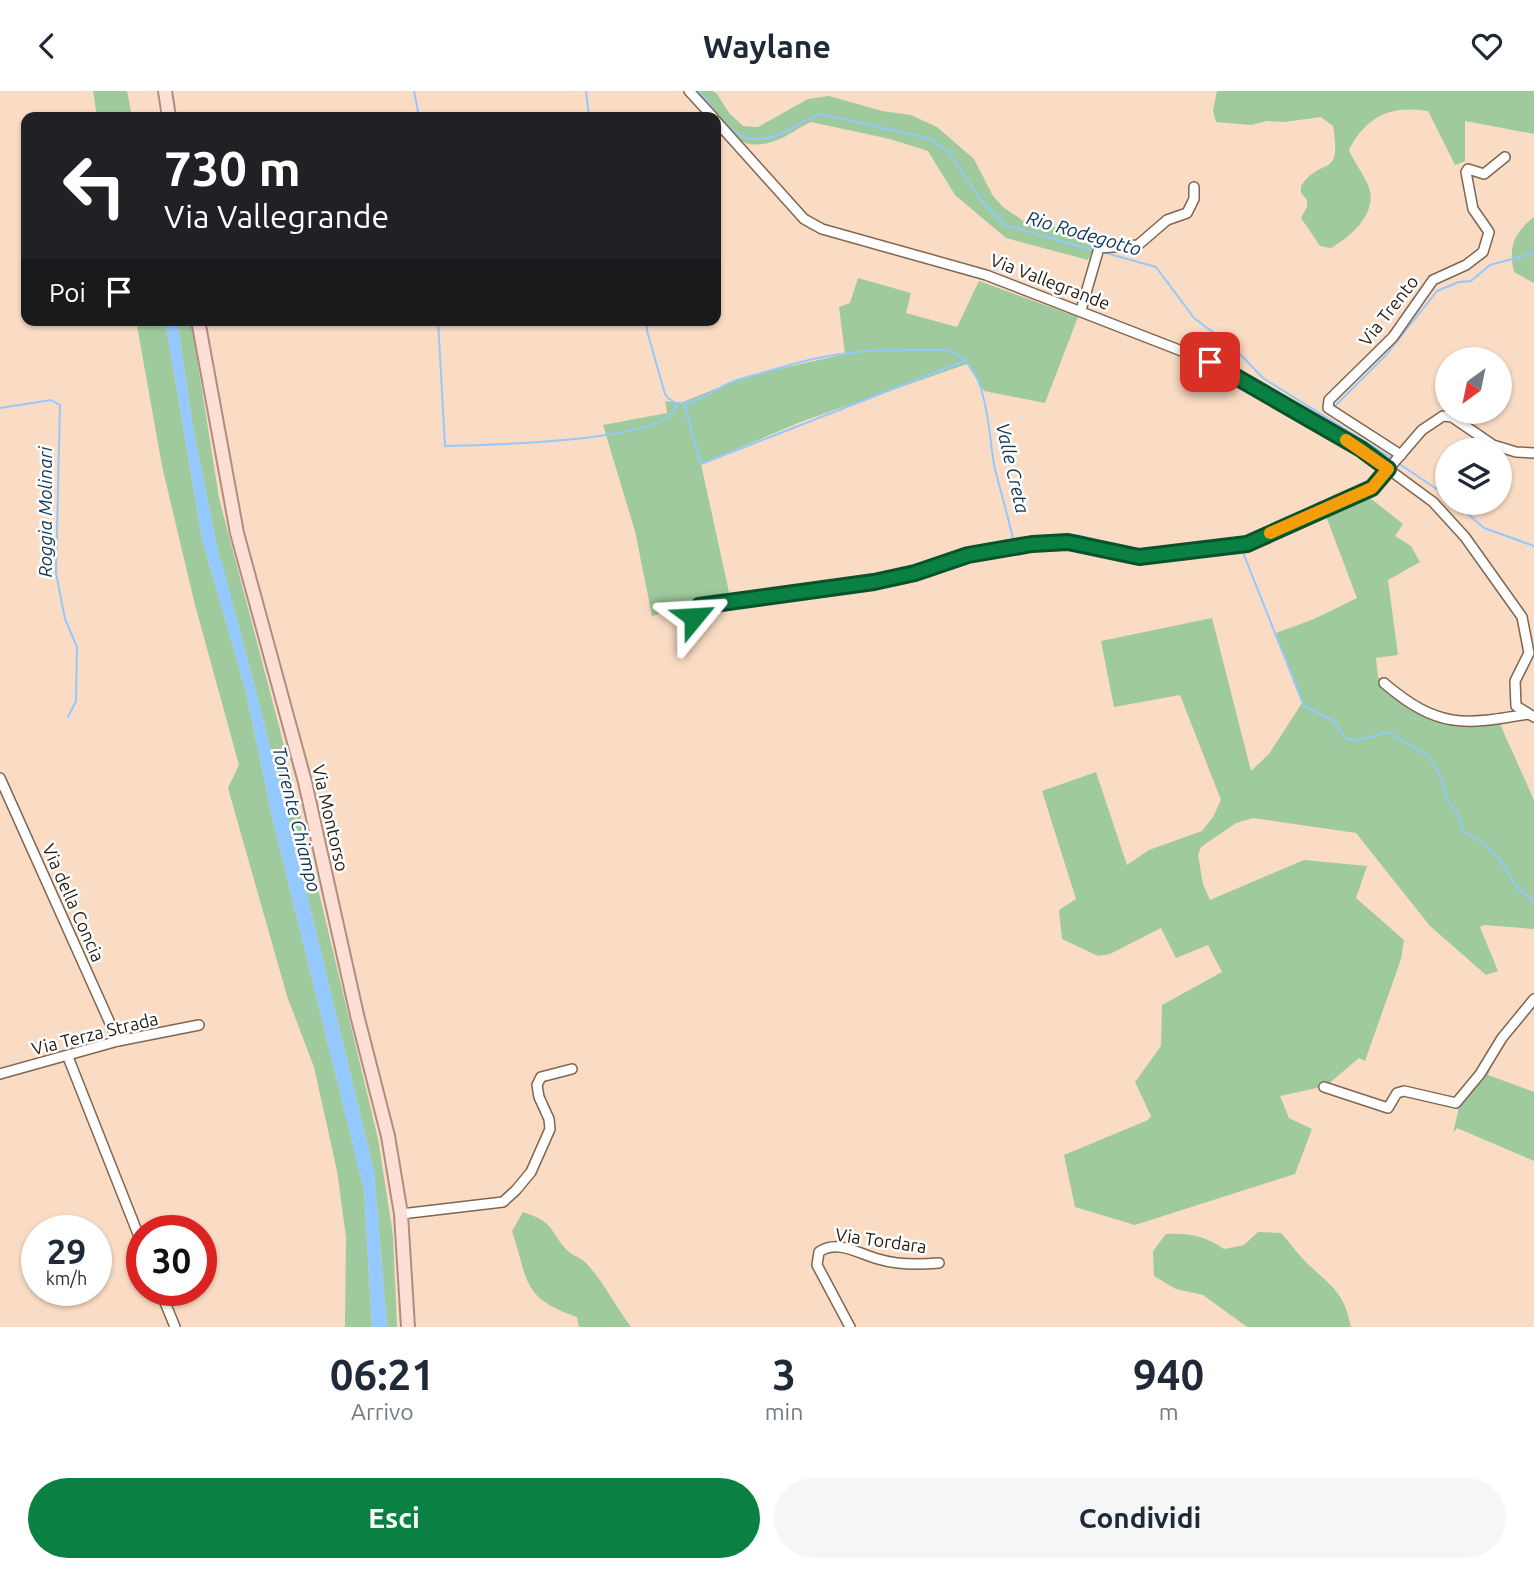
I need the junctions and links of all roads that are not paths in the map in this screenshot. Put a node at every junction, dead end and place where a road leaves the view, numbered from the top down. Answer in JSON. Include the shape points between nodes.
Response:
{"nodes":[{"id":1,"x":165,"y":91,"type":"edge"},
{"id":2,"x":689,"y":91,"type":"edge"},
{"id":3,"x":168,"y":112,"type":"edge"},
{"id":4,"x":708,"y":112,"type":"edge"},
{"id":5,"x":721,"y":127,"type":"edge"},
{"id":6,"x":1505,"y":157,"type":"dead end"},
{"id":7,"x":1194,"y":187,"type":"dead end"},
{"id":8,"x":1081,"y":310,"type":"junction"},
{"id":9,"x":199,"y":326,"type":"edge"},
{"id":10,"x":1534,"y":453,"type":"edge"},
{"id":11,"x":1395,"y":461,"type":"junction"},
{"id":12,"x":694,"y":617,"type":"dead end"},
{"id":13,"x":1384,"y":683,"type":"dead end"},
{"id":14,"x":1531,"y":716,"type":"edge"},
{"id":15,"x":0,"y":778,"type":"edge"},
{"id":16,"x":1534,"y":999,"type":"edge"},
{"id":17,"x":198,"y":1025,"type":"dead end"},
{"id":18,"x":118,"y":1041,"type":"junction"},
{"id":19,"x":68,"y":1057,"type":"junction"},
{"id":20,"x":572,"y":1069,"type":"dead end"},
{"id":21,"x":0,"y":1074,"type":"edge"},
{"id":22,"x":1324,"y":1087,"type":"dead end"},
{"id":23,"x":401,"y":1214,"type":"junction"},
{"id":24,"x":131,"y":1215,"type":"edge"},
{"id":25,"x":939,"y":1263,"type":"dead end"},
{"id":26,"x":166,"y":1306,"type":"edge"},
{"id":27,"x":175,"y":1327,"type":"edge"},
{"id":28,"x":408,"y":1327,"type":"edge"},
{"id":29,"x":850,"y":1327,"type":"edge"}],
"edges":[{"from":1,"to":3,"type":"main road"},
{"from":2,"to":4,"type":"street","name":"Via Vallegrande"},
{"from":5,"to":8,"type":"street","name":"Via Vallegrande","via":[[804,219],[822,229],[971,270]]},
{"from":6,"to":11,"type":"street","name":"Via Trento","via":[[1484,174],[1466,172],[1474,209],[1489,232],[1483,252],[1433,280],[1393,337],[1329,400],[1330,410]]},
{"from":7,"to":8,"type":"street","via":[[1187,213],[1167,221],[1138,244],[1098,251]]},
{"from":8,"to":11,"type":"street","name":"Via Vallegrande","via":[[1210,362],[1361,449]]},
{"from":9,"to":23,"type":"main road","name":"Via Montorso","via":[[237,533],[305,782],[388,1136]]},
{"from":10,"to":11,"type":"street","via":[[1500,448],[1448,416],[1422,430]]},
{"from":11,"to":12,"type":"street","via":[[1372,488],[1247,544],[1139,557],[1068,542],[1032,544],[968,555],[874,582],[699,606]]},
{"from":11,"to":14,"type":"street","via":[[1465,537],[1522,617],[1529,653],[1515,681],[1513,697],[1516,706]]},
{"from":13,"to":14,"type":"street","via":[[1413,705],[1453,722]]},
{"from":15,"to":18,"type":"street","name":"Via della Concia"},
{"from":16,"to":22,"type":"street","via":[[1456,1103],[1404,1091],[1397,1093],[1388,1108]]},
{"from":17,"to":18,"type":"street","name":"Via Terza Strada"},
{"from":18,"to":19,"type":"street","name":"Via Terza Strada"},
{"from":19,"to":21,"type":"street","name":"Via Terza Strada"},
{"from":19,"to":24,"type":"street"},
{"from":20,"to":23,"type":"street","via":[[541,1077],[539,1097],[550,1129],[531,1172],[503,1202]]},
{"from":23,"to":28,"type":"main road","name":"Via Montorso"},
{"from":25,"to":29,"type":"street","name":"Via Tordara","via":[[913,1265],[850,1248],[819,1252],[817,1265]]},
{"from":26,"to":27,"type":"street"}]}
